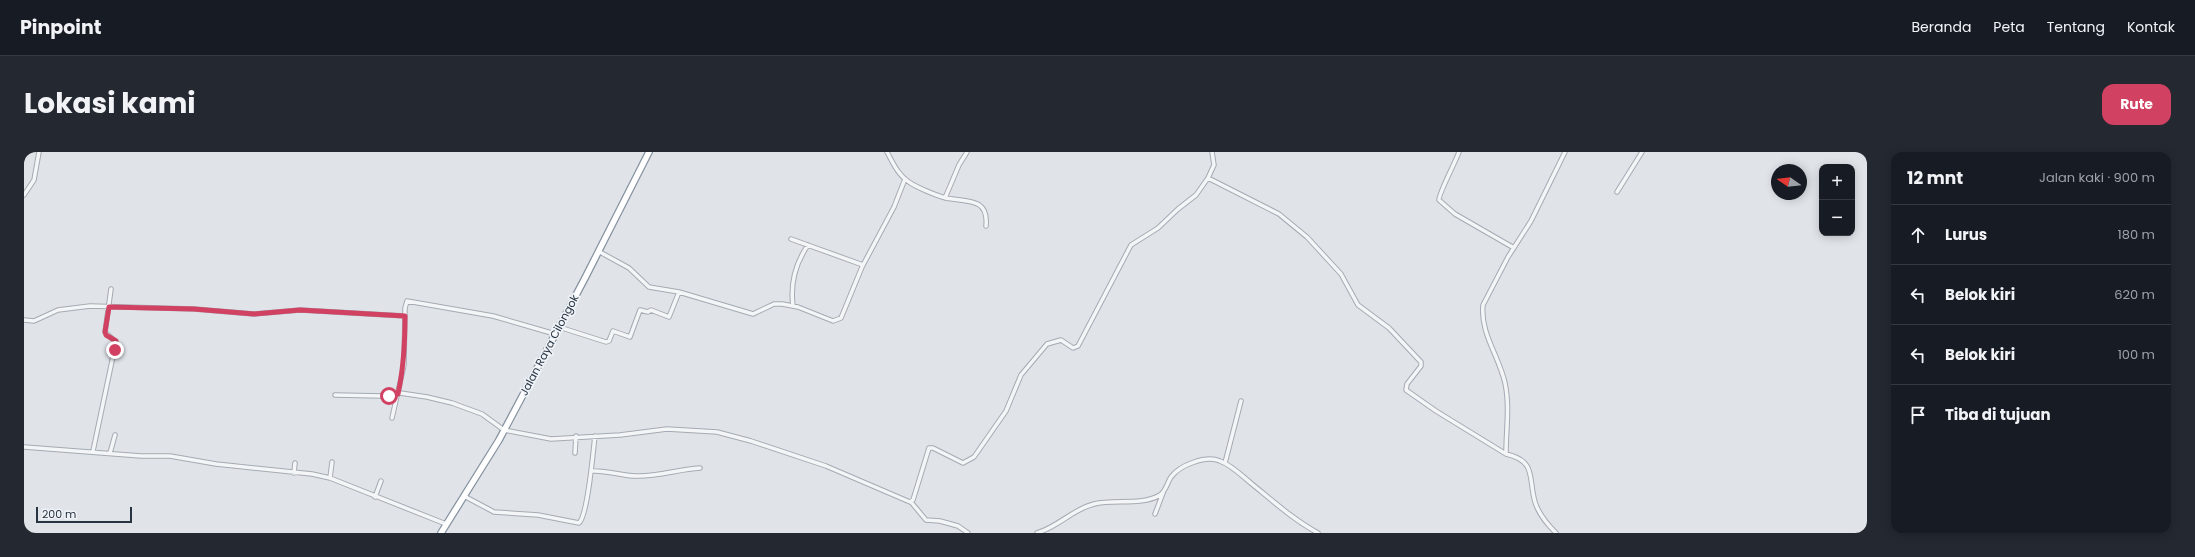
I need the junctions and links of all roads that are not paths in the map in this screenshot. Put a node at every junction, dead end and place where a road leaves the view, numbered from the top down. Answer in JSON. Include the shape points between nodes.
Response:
{"nodes":[{"id":1,"x":34,"y":152,"type":"edge"},
{"id":2,"x":648,"y":152,"type":"edge"},
{"id":3,"x":887,"y":152,"type":"edge"},
{"id":4,"x":967,"y":152,"type":"edge"},
{"id":5,"x":1212,"y":152,"type":"edge"},
{"id":6,"x":1460,"y":152,"type":"edge"},
{"id":7,"x":1565,"y":152,"type":"edge"},
{"id":8,"x":1642,"y":152,"type":"edge"},
{"id":9,"x":38,"y":153,"type":"edge"},
{"id":10,"x":1208,"y":178,"type":"junction"},
{"id":11,"x":906,"y":179,"type":"junction"},
{"id":12,"x":1617,"y":192,"type":"dead end"},
{"id":13,"x":24,"y":195,"type":"edge"},
{"id":14,"x":945,"y":198,"type":"junction"},
{"id":15,"x":986,"y":226,"type":"dead end"},
{"id":16,"x":791,"y":238,"type":"dead end"},
{"id":17,"x":808,"y":245,"type":"junction"},
{"id":18,"x":1514,"y":248,"type":"junction"},
{"id":19,"x":598,"y":251,"type":"junction"},
{"id":20,"x":863,"y":265,"type":"junction"},
{"id":21,"x":111,"y":289,"type":"dead end"},
{"id":22,"x":679,"y":292,"type":"junction"},
{"id":23,"x":793,"y":306,"type":"junction"},
{"id":24,"x":109,"y":307,"type":"junction"},
{"id":25,"x":405,"y":316,"type":"junction"},
{"id":26,"x":24,"y":320,"type":"edge"},
{"id":27,"x":559,"y":327,"type":"junction"},
{"id":28,"x":555,"y":334,"type":"junction"},
{"id":29,"x":398,"y":394,"type":"junction"},
{"id":30,"x":335,"y":395,"type":"dead end"},
{"id":31,"x":1241,"y":401,"type":"dead end"},
{"id":32,"x":392,"y":418,"type":"dead end"},
{"id":33,"x":504,"y":430,"type":"junction"},
{"id":34,"x":114,"y":435,"type":"dead end"},
{"id":35,"x":576,"y":436,"type":"junction"},
{"id":36,"x":595,"y":436,"type":"junction"},
{"id":37,"x":24,"y":446,"type":"edge"},
{"id":38,"x":93,"y":451,"type":"junction"},
{"id":39,"x":110,"y":453,"type":"junction"},
{"id":40,"x":575,"y":453,"type":"dead end"},
{"id":41,"x":1506,"y":454,"type":"junction"},
{"id":42,"x":332,"y":462,"type":"dead end"},
{"id":43,"x":295,"y":463,"type":"dead end"},
{"id":44,"x":1225,"y":463,"type":"junction"},
{"id":45,"x":700,"y":468,"type":"dead end"},
{"id":46,"x":591,"y":471,"type":"junction"},
{"id":47,"x":294,"y":472,"type":"junction"},
{"id":48,"x":330,"y":478,"type":"junction"},
{"id":49,"x":381,"y":481,"type":"dead end"},
{"id":50,"x":1163,"y":492,"type":"junction"},
{"id":51,"x":464,"y":496,"type":"junction"},
{"id":52,"x":375,"y":497,"type":"junction"},
{"id":53,"x":911,"y":502,"type":"junction"},
{"id":54,"x":1155,"y":514,"type":"dead end"},
{"id":55,"x":446,"y":524,"type":"junction"},
{"id":56,"x":441,"y":533,"type":"edge"},
{"id":57,"x":968,"y":533,"type":"edge"},
{"id":58,"x":1038,"y":533,"type":"edge"},
{"id":59,"x":1318,"y":533,"type":"edge"},
{"id":60,"x":1556,"y":533,"type":"edge"}],
"edges":[{"from":1,"to":9,"type":"street"},
{"from":2,"to":19,"type":"highway","name":"Jalan Raya Cilongok"},
{"from":3,"to":11,"type":"street","via":[[894,166]]},
{"from":4,"to":14,"type":"street"},
{"from":5,"to":10,"type":"street","via":[[1214,165]]},
{"from":6,"to":18,"type":"street","via":[[1438,199],[1456,214]]},
{"from":7,"to":18,"type":"street","via":[[1531,221]]},
{"from":8,"to":12,"type":"street"},
{"from":9,"to":13,"type":"street","via":[[34,180]]},
{"from":10,"to":41,"type":"street","via":[[1279,214],[1307,237],[1341,274],[1358,304],[1389,328],[1421,362],[1406,390]]},
{"from":10,"to":53,"type":"street","via":[[1196,195],[1158,228],[1131,245],[1078,346],[1073,348],[1061,340],[1051,342],[1028,364],[1006,411],[974,457],[963,463],[929,448]]},
{"from":11,"to":14,"type":"street"},
{"from":11,"to":20,"type":"street"},
{"from":14,"to":15,"type":"street","via":[[965,200],[983,208],[987,214]]},
{"from":16,"to":17,"type":"street"},
{"from":17,"to":20,"type":"street"},
{"from":17,"to":23,"type":"street","via":[[794,274]]},
{"from":18,"to":41,"type":"street","via":[[1482,313],[1485,330],[1505,382],[1508,418]]},
{"from":19,"to":22,"type":"street","via":[[629,268],[649,287]]},
{"from":19,"to":27,"type":"highway","name":"Jalan Raya Cilongok"},
{"from":20,"to":23,"type":"street","via":[[841,318],[833,321]]},
{"from":21,"to":24,"type":"street"},
{"from":22,"to":23,"type":"street","via":[[753,314],[774,304]]},
{"from":22,"to":27,"type":"street","via":[[669,317],[651,310],[640,310],[630,337],[613,331],[606,342]]},
{"from":24,"to":25,"type":"street","via":[[194,309],[254,314],[300,310]]},
{"from":24,"to":26,"type":"street","via":[[71,308],[58,310],[34,320]]},
{"from":24,"to":38,"type":"street","via":[[105,332],[116,342]]},
{"from":25,"to":28,"type":"street","via":[[406,303],[411,300],[493,316]]},
{"from":25,"to":29,"type":"street","via":[[404,365]]},
{"from":27,"to":28,"type":"highway","name":"Jalan Raya Cilongok"},
{"from":28,"to":33,"type":"highway","name":"Jalan Raya Cilongok"},
{"from":29,"to":30,"type":"street"},
{"from":29,"to":32,"type":"street"},
{"from":29,"to":33,"type":"street","via":[[452,403],[482,414]]},
{"from":31,"to":44,"type":"street"},
{"from":33,"to":35,"type":"street","via":[[551,439]]},
{"from":33,"to":51,"type":"highway","name":"Jalan Raya Cilongok"},
{"from":34,"to":39,"type":"street"},
{"from":35,"to":36,"type":"street"},
{"from":35,"to":40,"type":"street"},
{"from":36,"to":46,"type":"street"},
{"from":36,"to":53,"type":"street","via":[[667,429],[717,432],[826,466]]},
{"from":37,"to":38,"type":"street"},
{"from":38,"to":39,"type":"street"},
{"from":39,"to":47,"type":"street","via":[[170,456],[216,464]]},
{"from":41,"to":60,"type":"street","via":[[1520,457],[1528,466],[1535,503],[1542,518]]},
{"from":42,"to":48,"type":"street"},
{"from":43,"to":47,"type":"street"},
{"from":44,"to":50,"type":"street","via":[[1208,458],[1197,460],[1175,474]]},
{"from":44,"to":59,"type":"street","via":[[1293,518]]},
{"from":45,"to":46,"type":"street","via":[[637,476],[609,470]]},
{"from":46,"to":51,"type":"street","via":[[583,516],[579,523],[538,515],[494,512]]},
{"from":47,"to":48,"type":"street"},
{"from":48,"to":52,"type":"street"},
{"from":49,"to":52,"type":"street"},
{"from":50,"to":54,"type":"street"},
{"from":50,"to":58,"type":"street","via":[[1154,498],[1093,504]]},
{"from":51,"to":55,"type":"highway","name":"Jalan Raya Cilongok"},
{"from":52,"to":55,"type":"street"},
{"from":53,"to":57,"type":"street","via":[[926,520],[958,526]]},
{"from":55,"to":56,"type":"highway","name":"Jalan Raya Cilongok"}]}
